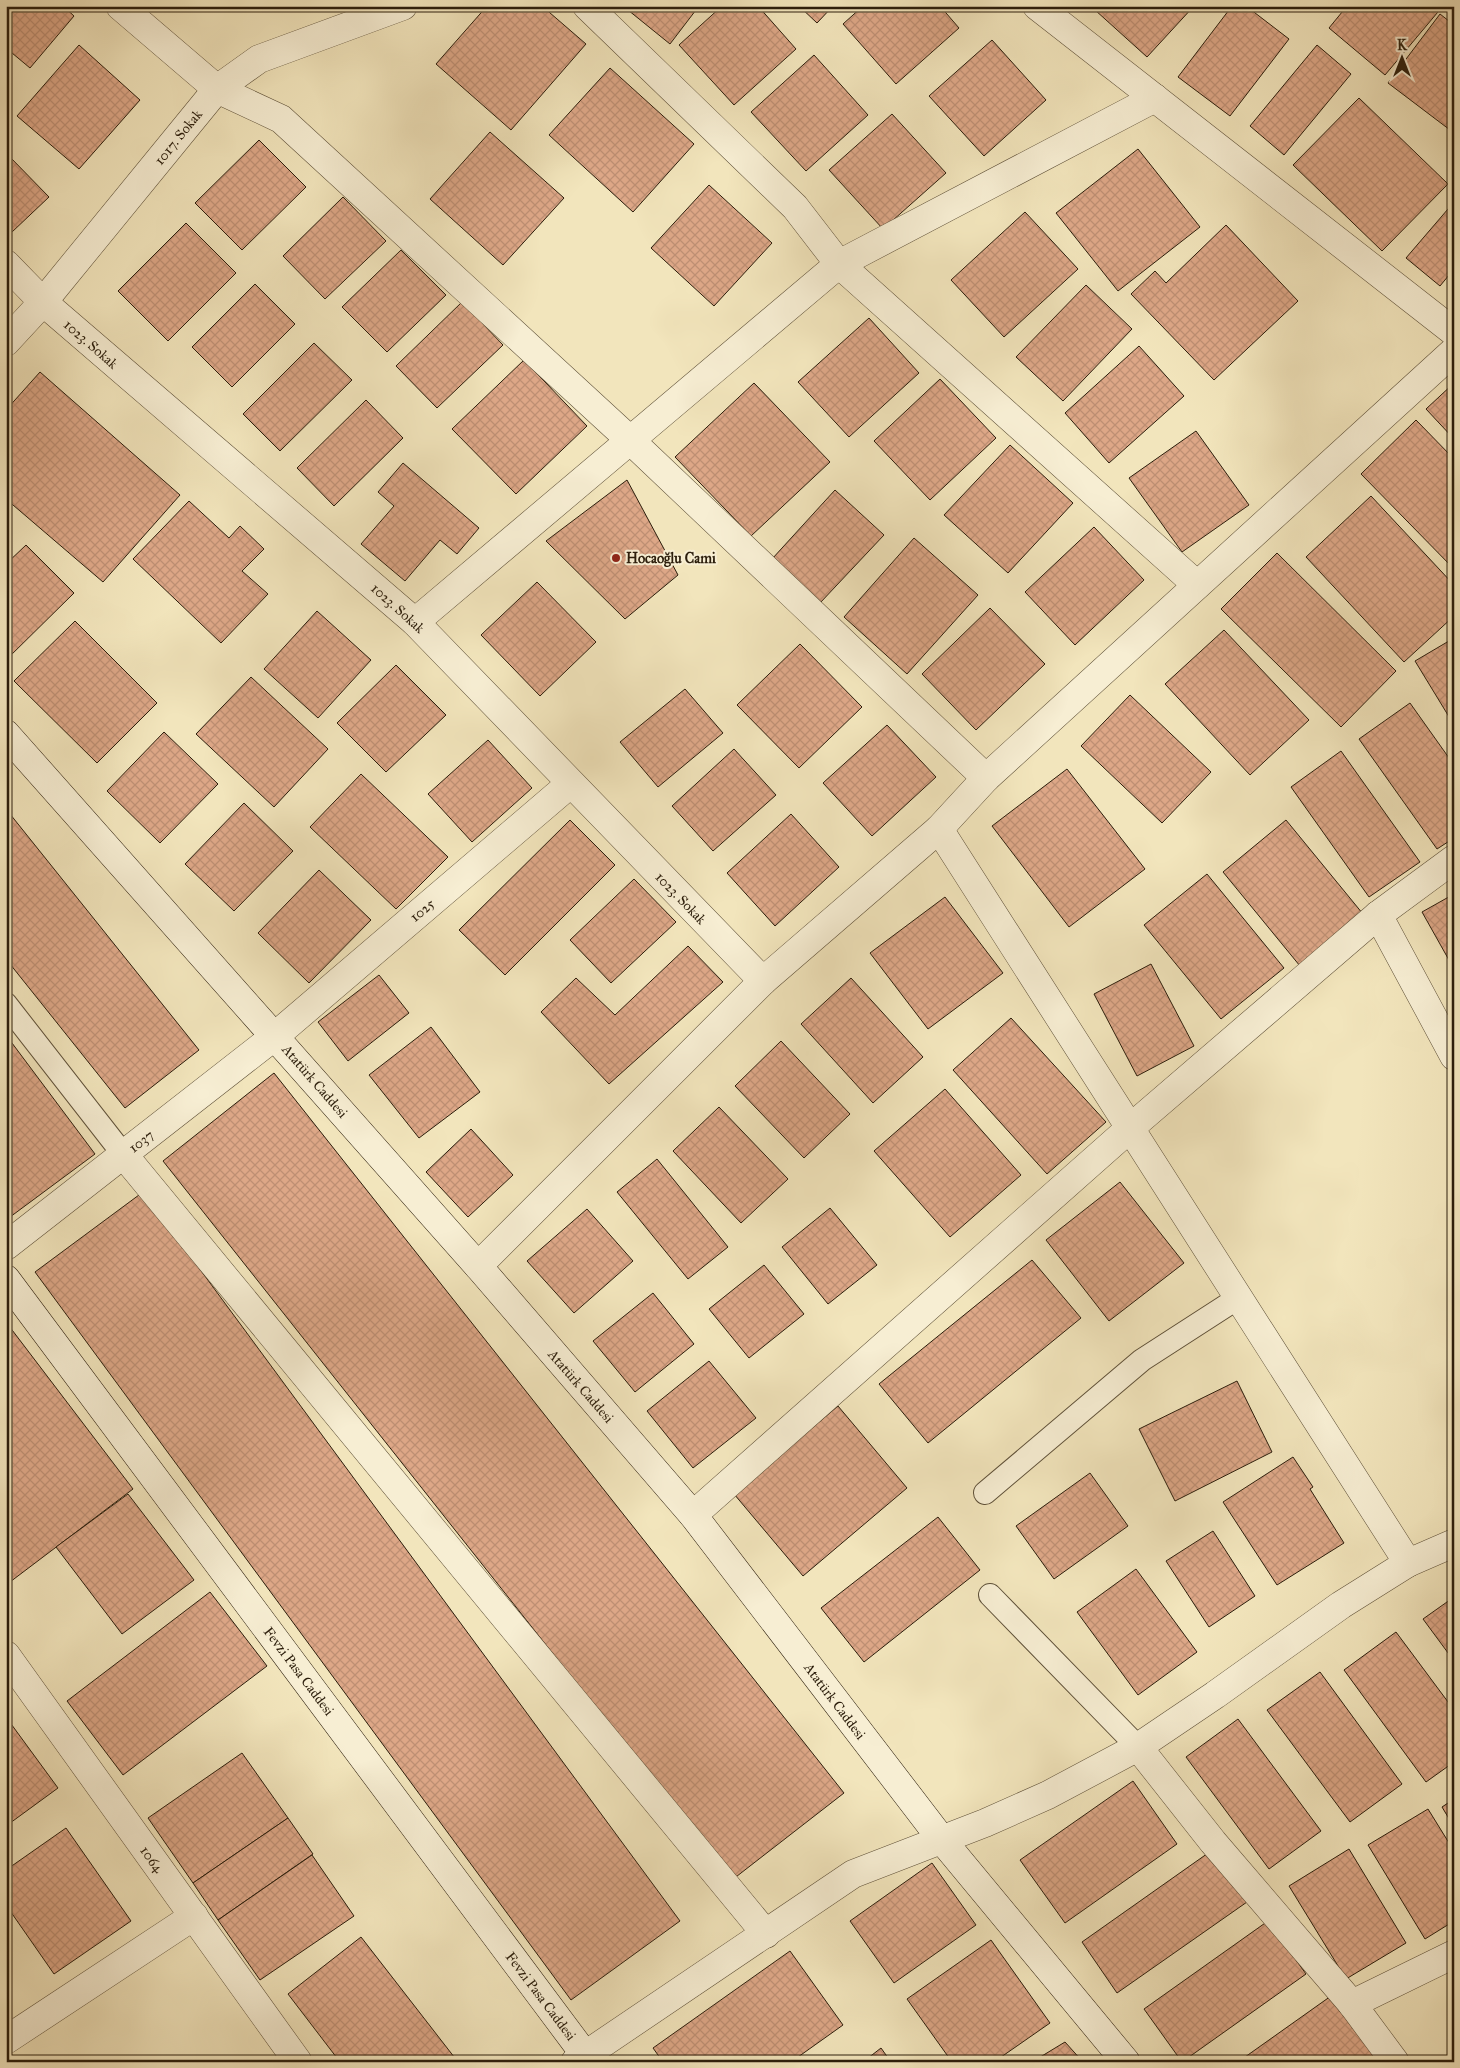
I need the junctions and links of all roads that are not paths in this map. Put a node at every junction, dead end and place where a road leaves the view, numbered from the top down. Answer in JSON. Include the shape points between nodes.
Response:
{"nodes":[{"id":1,"x":120,"y":6,"type":"edge"},
{"id":2,"x":403,"y":6,"type":"edge"},
{"id":3,"x":587,"y":6,"type":"edge"},
{"id":4,"x":1038,"y":6,"type":"edge"},
{"id":5,"x":217,"y":89,"type":"junction"},
{"id":6,"x":1155,"y":98,"type":"junction"},
{"id":7,"x":6,"y":264,"type":"edge"},
{"id":8,"x":840,"y":264,"type":"junction"},
{"id":9,"x":43,"y":302,"type":"junction"},
{"id":10,"x":1454,"y":332,"type":"edge"},
{"id":11,"x":6,"y":342,"type":"edge"},
{"id":12,"x":1454,"y":351,"type":"edge"},
{"id":13,"x":630,"y":440,"type":"junction"},
{"id":14,"x":1197,"y":585,"type":"junction"},
{"id":15,"x":415,"y":622,"type":"junction"},
{"id":16,"x":6,"y":734,"type":"edge"},
{"id":17,"x":986,"y":778,"type":"junction"},
{"id":18,"x":570,"y":784,"type":"junction"},
{"id":19,"x":939,"y":828,"type":"junction"},
{"id":20,"x":1454,"y":859,"type":"edge"},
{"id":21,"x":1378,"y":915,"type":"junction"},
{"id":22,"x":762,"y":981,"type":"junction"},
{"id":23,"x":6,"y":1004,"type":"edge"},
{"id":24,"x":275,"y":1036,"type":"junction"},
{"id":25,"x":1454,"y":1056,"type":"edge"},
{"id":26,"x":1129,"y":1129,"type":"junction"},
{"id":27,"x":123,"y":1154,"type":"junction"},
{"id":28,"x":6,"y":1246,"type":"edge"},
{"id":29,"x":478,"y":1266,"type":"junction"},
{"id":30,"x":6,"y":1279,"type":"edge"},
{"id":31,"x":1238,"y":1298,"type":"junction"},
{"id":32,"x":985,"y":1493,"type":"dead end"},
{"id":33,"x":693,"y":1515,"type":"junction"},
{"id":34,"x":1454,"y":1544,"type":"edge"},
{"id":35,"x":1408,"y":1563,"type":"junction"},
{"id":36,"x":990,"y":1595,"type":"dead end"},
{"id":37,"x":6,"y":1655,"type":"edge"},
{"id":38,"x":1138,"y":1747,"type":"junction"},
{"id":39,"x":942,"y":1840,"type":"junction"},
{"id":40,"x":194,"y":1916,"type":"junction"},
{"id":41,"x":766,"y":1934,"type":"junction"},
{"id":42,"x":1454,"y":1954,"type":"edge"},
{"id":43,"x":1352,"y":2004,"type":"junction"},
{"id":44,"x":6,"y":2040,"type":"edge"},
{"id":45,"x":584,"y":2060,"type":"edge"},
{"id":46,"x":298,"y":2062,"type":"edge"},
{"id":47,"x":1126,"y":2062,"type":"edge"},
{"id":48,"x":1395,"y":2062,"type":"edge"}],
"edges":[{"from":1,"to":5,"type":"street"},
{"from":2,"to":5,"type":"street","name":"1017. Sokak","via":[[259,59]]},
{"from":3,"to":8,"type":"street","via":[[795,208]]},
{"from":4,"to":6,"type":"street"},
{"from":5,"to":9,"type":"street","name":"1017. Sokak"},
{"from":5,"to":13,"type":"street","via":[[281,120]]},
{"from":6,"to":8,"type":"street"},
{"from":6,"to":10,"type":"street"},
{"from":7,"to":9,"type":"street","name":"1023. Sokak"},
{"from":8,"to":13,"type":"street"},
{"from":8,"to":14,"type":"street"},
{"from":9,"to":11,"type":"street","name":"1017. Sokak"},
{"from":9,"to":15,"type":"street","name":"1023. Sokak"},
{"from":12,"to":14,"type":"street"},
{"from":13,"to":15,"type":"street"},
{"from":13,"to":17,"type":"street"},
{"from":14,"to":17,"type":"street"},
{"from":15,"to":18,"type":"street","name":"1023. Sokak"},
{"from":16,"to":24,"type":"street","name":"Atatürk Caddesi"},
{"from":17,"to":19,"type":"street"},
{"from":18,"to":22,"type":"street","name":"1023. Sokak"},
{"from":18,"to":24,"type":"street","name":"1025"},
{"from":19,"to":22,"type":"street"},
{"from":19,"to":26,"type":"street"},
{"from":20,"to":21,"type":"street"},
{"from":21,"to":25,"type":"street"},
{"from":21,"to":26,"type":"street"},
{"from":22,"to":29,"type":"street"},
{"from":23,"to":27,"type":"lane"},
{"from":24,"to":27,"type":"street","name":"1037"},
{"from":24,"to":29,"type":"street","name":"Atatürk Caddesi"},
{"from":26,"to":31,"type":"street"},
{"from":26,"to":33,"type":"street"},
{"from":27,"to":28,"type":"street","name":"1037"},
{"from":27,"to":41,"type":"street"},
{"from":29,"to":33,"type":"street","name":"Atatürk Caddesi"},
{"from":30,"to":45,"type":"street","name":"Fevzi Pasa Caddesi"},
{"from":31,"to":32,"type":"lane","via":[[1142,1360]]},
{"from":31,"to":35,"type":"street"},
{"from":33,"to":39,"type":"street","name":"Atatürk Caddesi"},
{"from":34,"to":35,"type":"street"},
{"from":35,"to":38,"type":"street","via":[[1340,1604]]},
{"from":36,"to":38,"type":"lane"},
{"from":37,"to":40,"type":"street","name":"1064"},
{"from":38,"to":39,"type":"street","via":[[1048,1794]]},
{"from":38,"to":43,"type":"street","via":[[1213,1842]]},
{"from":39,"to":41,"type":"street","via":[[853,1874]]},
{"from":39,"to":47,"type":"street","name":"Atatürk Caddesi"},
{"from":40,"to":44,"type":"street"},
{"from":40,"to":46,"type":"street","name":"1064"},
{"from":41,"to":45,"type":"street"},
{"from":42,"to":43,"type":"street"},
{"from":43,"to":48,"type":"street"}]}
